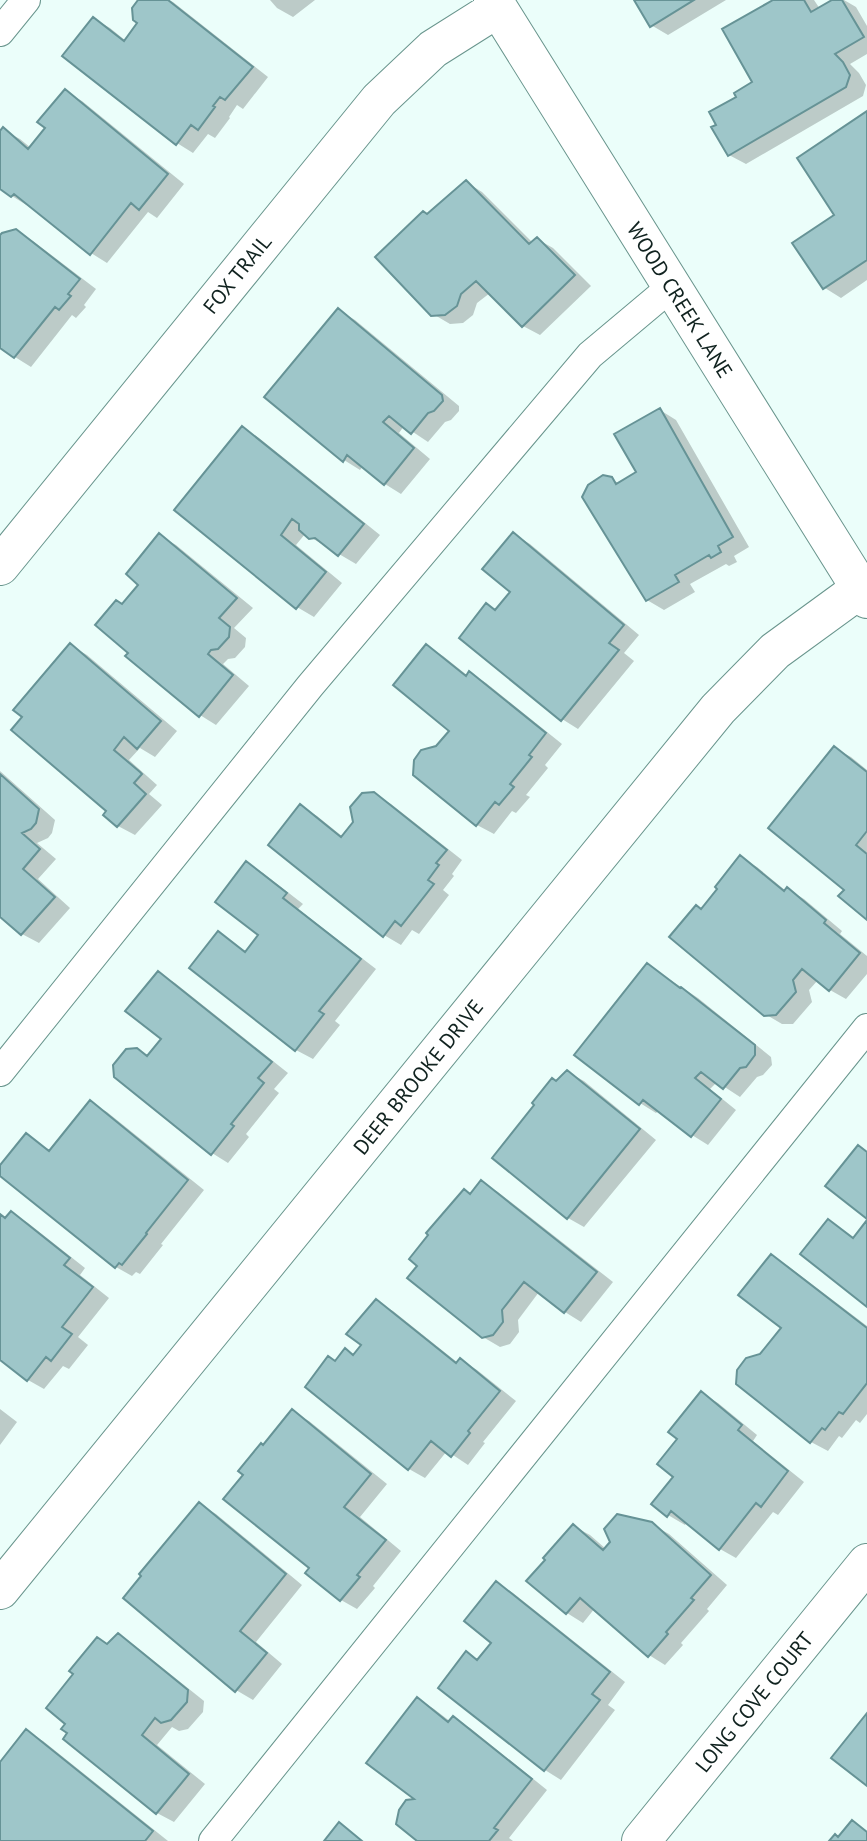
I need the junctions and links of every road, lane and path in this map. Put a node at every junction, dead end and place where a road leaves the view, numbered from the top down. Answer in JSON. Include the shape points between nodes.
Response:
{"nodes":[{"id":1,"x":26,"y":0,"type":"edge"},
{"id":2,"x":496,"y":4,"type":"edge"},
{"id":3,"x":0,"y":32,"type":"edge"},
{"id":4,"x":671,"y":286,"type":"junction"},
{"id":5,"x":0,"y":566,"type":"edge"},
{"id":6,"x":864,"y":594,"type":"edge"},
{"id":7,"x":867,"y":1028,"type":"edge"},
{"id":8,"x":0,"y":1072,"type":"edge"},
{"id":9,"x":867,"y":1563,"type":"edge"},
{"id":10,"x":0,"y":1590,"type":"edge"},
{"id":11,"x":213,"y":1841,"type":"edge"},
{"id":12,"x":641,"y":1841,"type":"edge"}],
"edges":[{"from":1,"to":3,"type":"lane"},
{"from":2,"to":4,"type":"street","name":"WOOD CREEK LANE"},
{"from":2,"to":5,"type":"street","name":"FOX TRAIL","via":[[433,49],[379,100]]},
{"from":4,"to":6,"type":"street","name":"WOOD CREEK LANE"},
{"from":4,"to":8,"type":"lane","via":[[590,355],[310,686]]},
{"from":6,"to":10,"type":"street","name":"DEER BROOKE DRIVE","via":[[775,651],[718,709]]},
{"from":7,"to":11,"type":"lane"},
{"from":9,"to":12,"type":"street","name":"LONG COVE COURT"}]}
